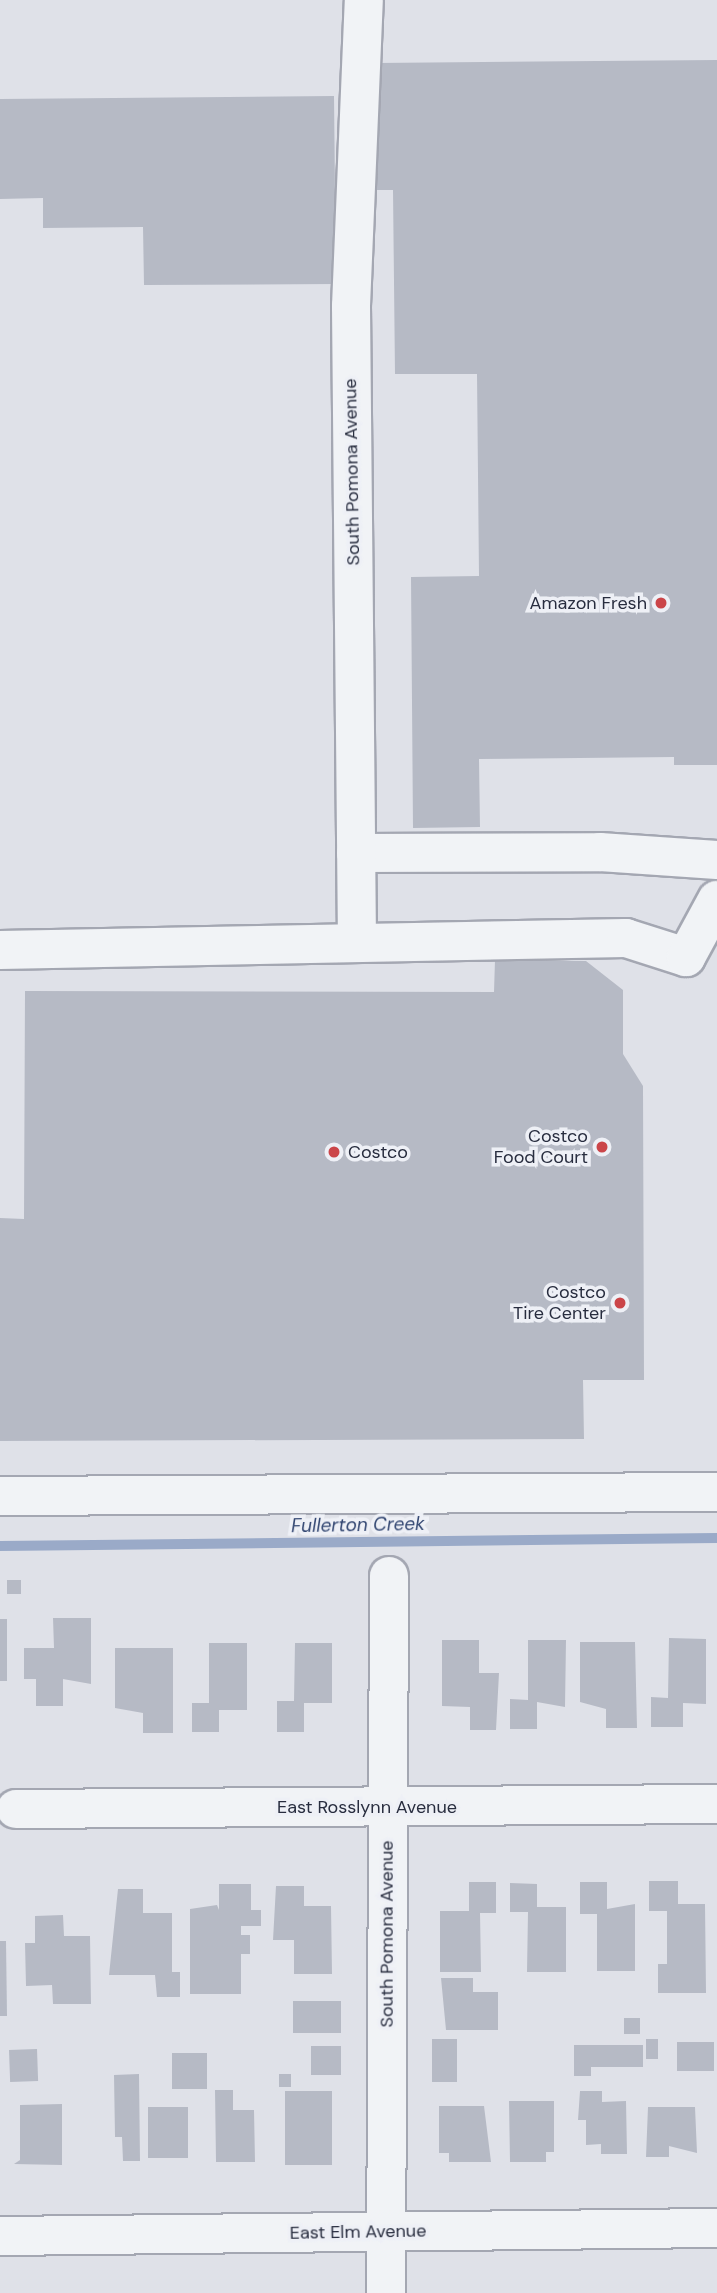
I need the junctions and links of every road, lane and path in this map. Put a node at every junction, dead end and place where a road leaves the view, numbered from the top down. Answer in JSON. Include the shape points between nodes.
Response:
{"nodes":[{"id":1,"x":364,"y":0,"type":"edge"},
{"id":2,"x":356,"y":853,"type":"junction"},
{"id":3,"x":717,"y":860,"type":"edge"},
{"id":4,"x":717,"y":900,"type":"edge"},
{"id":5,"x":357,"y":943,"type":"junction"},
{"id":6,"x":0,"y":950,"type":"edge"},
{"id":7,"x":717,"y":1492,"type":"edge"},
{"id":8,"x":0,"y":1496,"type":"edge"},
{"id":9,"x":389,"y":1576,"type":"dead end"},
{"id":10,"x":717,"y":1804,"type":"edge"},
{"id":11,"x":387,"y":1807,"type":"junction"},
{"id":12,"x":16,"y":1810,"type":"dead end"},
{"id":13,"x":717,"y":2228,"type":"edge"},
{"id":14,"x":386,"y":2231,"type":"junction"},
{"id":15,"x":0,"y":2236,"type":"edge"},
{"id":16,"x":386,"y":2293,"type":"edge"}],
"edges":[{"from":1,"to":2,"type":"street","name":"South Pomona Avenue","via":[[351,306]]},
{"from":2,"to":3,"type":"street","via":[[600,852]]},
{"from":2,"to":5,"type":"street","name":"South Pomona Avenue"},
{"from":4,"to":5,"type":"street","via":[[686,957],[626,938]]},
{"from":5,"to":6,"type":"street"},
{"from":7,"to":8,"type":"street"},
{"from":9,"to":11,"type":"street","name":"South Pomona Avenue"},
{"from":10,"to":11,"type":"street","name":"East Rosslynn Avenue"},
{"from":11,"to":12,"type":"street","name":"East Rosslynn Avenue"},
{"from":11,"to":14,"type":"street","name":"South Pomona Avenue"},
{"from":13,"to":14,"type":"street","name":"East Elm Avenue"},
{"from":14,"to":15,"type":"street","name":"East Elm Avenue"},
{"from":14,"to":16,"type":"street","name":"South Pomona Avenue"}]}
